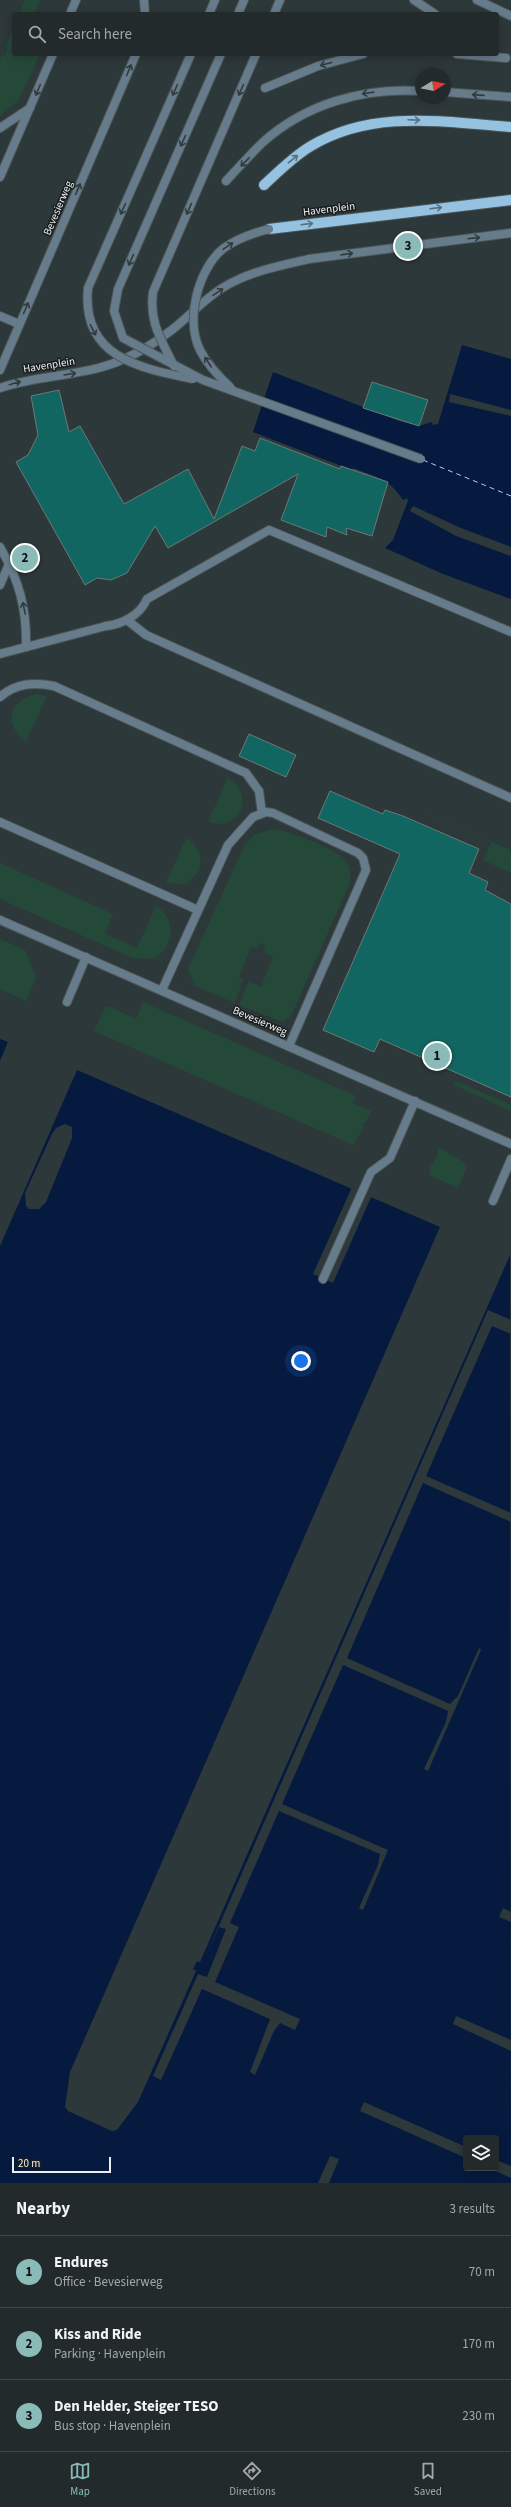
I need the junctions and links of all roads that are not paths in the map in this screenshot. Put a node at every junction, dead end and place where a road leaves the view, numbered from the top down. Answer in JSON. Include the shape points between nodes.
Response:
{"nodes":[{"id":1,"x":76,"y":0,"type":"edge"},
{"id":2,"x":144,"y":0,"type":"edge"},
{"id":3,"x":215,"y":0,"type":"edge"},
{"id":4,"x":244,"y":0,"type":"edge"},
{"id":5,"x":280,"y":0,"type":"edge"},
{"id":6,"x":414,"y":0,"type":"edge"},
{"id":7,"x":477,"y":0,"type":"edge"},
{"id":8,"x":71,"y":12,"type":"edge"},
{"id":9,"x":144,"y":12,"type":"edge"},
{"id":10,"x":210,"y":12,"type":"edge"},
{"id":11,"x":239,"y":12,"type":"edge"},
{"id":12,"x":275,"y":12,"type":"edge"},
{"id":13,"x":431,"y":12,"type":"edge"},
{"id":14,"x":511,"y":16,"type":"edge"},
{"id":15,"x":499,"y":54,"type":"edge"},
{"id":16,"x":52,"y":56,"type":"edge"},
{"id":17,"x":135,"y":56,"type":"edge"},
{"id":18,"x":190,"y":56,"type":"edge"},
{"id":19,"x":220,"y":56,"type":"edge"},
{"id":20,"x":255,"y":56,"type":"edge"},
{"id":21,"x":356,"y":56,"type":"edge"},
{"id":22,"x":477,"y":56,"type":"edge"},
{"id":23,"x":508,"y":59,"type":"edge"},
{"id":24,"x":265,"y":88,"type":"dead end"},
{"id":25,"x":415,"y":91,"type":"edge"},
{"id":26,"x":451,"y":92,"type":"edge"},
{"id":27,"x":511,"y":97,"type":"edge"},
{"id":28,"x":30,"y":108,"type":"junction"},
{"id":29,"x":511,"y":126,"type":"edge"},
{"id":30,"x":0,"y":128,"type":"edge"},
{"id":31,"x":0,"y":174,"type":"edge"},
{"id":32,"x":226,"y":181,"type":"dead end"},
{"id":33,"x":264,"y":185,"type":"dead end"},
{"id":34,"x":511,"y":200,"type":"edge"},
{"id":35,"x":269,"y":229,"type":"joint"},
{"id":36,"x":511,"y":234,"type":"edge"},
{"id":37,"x":0,"y":316,"type":"edge"},
{"id":38,"x":19,"y":324,"type":"junction"},
{"id":39,"x":174,"y":366,"type":"junction"},
{"id":40,"x":0,"y":370,"type":"edge"},
{"id":41,"x":202,"y":380,"type":"junction"},
{"id":42,"x":0,"y":388,"type":"edge"},
{"id":43,"x":234,"y":391,"type":"junction"},
{"id":44,"x":421,"y":459,"type":"dead end"},
{"id":45,"x":0,"y":547,"type":"edge"},
{"id":46,"x":9,"y":564,"type":"junction"},
{"id":47,"x":0,"y":585,"type":"edge"},
{"id":48,"x":127,"y":620,"type":"junction"},
{"id":49,"x":511,"y":632,"type":"edge"},
{"id":50,"x":26,"y":647,"type":"junction"},
{"id":51,"x":0,"y":654,"type":"edge"},
{"id":52,"x":0,"y":697,"type":"edge"},
{"id":53,"x":511,"y":798,"type":"edge"},
{"id":54,"x":262,"y":813,"type":"junction"},
{"id":55,"x":0,"y":822,"type":"edge"},
{"id":56,"x":198,"y":910,"type":"junction"},
{"id":57,"x":0,"y":920,"type":"edge"},
{"id":58,"x":86,"y":957,"type":"junction"},
{"id":59,"x":162,"y":990,"type":"junction"},
{"id":60,"x":67,"y":1002,"type":"dead end"},
{"id":61,"x":289,"y":1046,"type":"junction"},
{"id":62,"x":415,"y":1101,"type":"junction"},
{"id":63,"x":511,"y":1144,"type":"edge"},
{"id":64,"x":511,"y":1159,"type":"edge"},
{"id":65,"x":493,"y":1202,"type":"dead end"},
{"id":66,"x":323,"y":1279,"type":"dead end"}],
"edges":[{"from":1,"to":8,"type":"street"},
{"from":2,"to":9,"type":"street"},
{"from":3,"to":10,"type":"street"},
{"from":4,"to":11,"type":"street"},
{"from":5,"to":12,"type":"street"},
{"from":6,"to":13,"type":"street"},
{"from":7,"to":14,"type":"street"},
{"from":15,"to":23,"type":"street"},
{"from":16,"to":28,"type":"street","one_way":true},
{"from":38,"to":17,"type":"street","name":"Bevesierweg","one_way":true},
{"from":18,"to":41,"type":"street","name":"Havenplein","one_way":true,"bridge":true,"via":[[88,288],[86,307],[91,326],[100,343],[115,355],[157,372]]},
{"from":19,"to":39,"type":"street","name":"Havenplein","one_way":true,"bridge":true,"via":[[114,303],[114,312],[123,338]]},
{"from":20,"to":39,"type":"street","one_way":true,"bridge":true,"via":[[153,292],[151,307],[154,325]]},
{"from":21,"to":24,"type":"street","one_way":true,"via":[[318,66]]},
{"from":22,"to":23,"type":"street"},
{"from":25,"to":32,"type":"street","one_way":true,"via":[[361,94],[317,108],[294,120],[262,143]]},
{"from":27,"to":26,"type":"street","one_way":true},
{"from":28,"to":30,"type":"street"},
{"from":28,"to":31,"type":"street"},
{"from":33,"to":29,"type":"main road","one_way":true,"via":[[311,146],[361,125],[412,120]]},
{"from":35,"to":34,"type":"main road","name":"Havenplein","one_way":true},
{"from":43,"to":35,"type":"street","name":"Havenplein","one_way":true,"bridge":true,"via":[[212,368],[199,349],[194,327],[194,304],[202,280],[223,249],[250,234]]},
{"from":42,"to":36,"type":"street","name":"Havenplein","one_way":true,"via":[[25,380],[102,369],[126,358],[173,329],[191,312],[232,282],[280,265]]},
{"from":37,"to":38,"type":"street"},
{"from":38,"to":40,"type":"street","name":"Bevesierweg"},
{"from":39,"to":41,"type":"street","name":"Havenplein","bridge":true},
{"from":41,"to":43,"type":"street","name":"Havenplein","bridge":true},
{"from":43,"to":44,"type":"street","name":"Havenplein","bridge":true},
{"from":45,"to":46,"type":"street"},
{"from":46,"to":47,"type":"street"},
{"from":50,"to":46,"type":"street","one_way":true,"via":[[25,611]]},
{"from":48,"to":49,"type":"street","via":[[144,606],[147,599],[269,530]]},
{"from":48,"to":50,"type":"street"},
{"from":48,"to":53,"type":"street","via":[[146,635]]},
{"from":50,"to":51,"type":"street"},
{"from":52,"to":54,"type":"street","via":[[28,683],[54,686],[246,773],[259,791]]},
{"from":54,"to":56,"type":"street","via":[[253,817],[228,845]]},
{"from":54,"to":61,"type":"street","via":[[273,813],[352,850],[363,858],[366,865],[363,879]]},
{"from":55,"to":56,"type":"street"},
{"from":56,"to":59,"type":"street"},
{"from":57,"to":58,"type":"street","name":"Bevesierweg"},
{"from":58,"to":59,"type":"street","name":"Bevesierweg"},
{"from":58,"to":60,"type":"street"},
{"from":59,"to":61,"type":"street","name":"Bevesierweg"},
{"from":61,"to":62,"type":"street","name":"Bevesierweg"},
{"from":62,"to":63,"type":"street","name":"Bevesierweg"},
{"from":62,"to":66,"type":"street","via":[[390,1158],[371,1172]]},
{"from":64,"to":65,"type":"street"}]}
